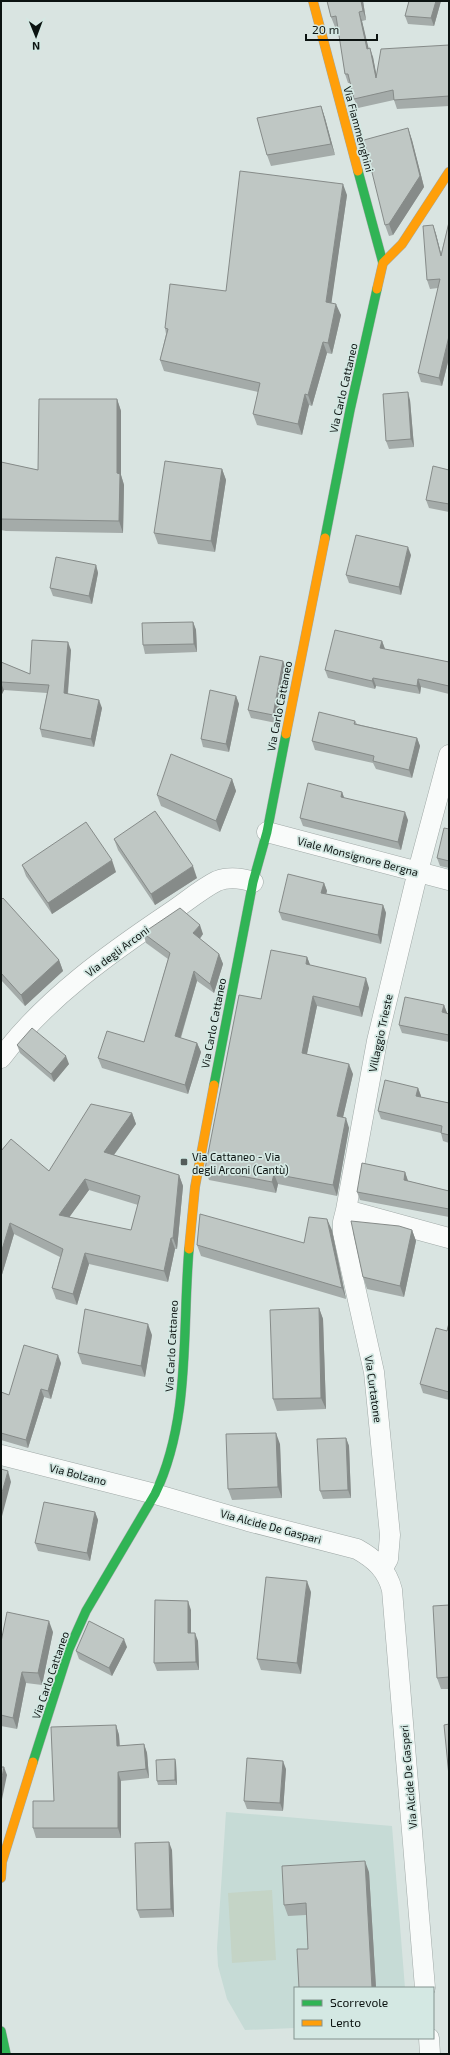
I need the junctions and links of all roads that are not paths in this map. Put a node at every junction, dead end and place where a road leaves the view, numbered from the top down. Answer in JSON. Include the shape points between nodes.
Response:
{"nodes":[{"id":1,"x":313,"y":1,"type":"edge"},
{"id":2,"x":449,"y":172,"type":"edge"},
{"id":3,"x":383,"y":263,"type":"junction"},
{"id":4,"x":449,"y":755,"type":"edge"},
{"id":5,"x":267,"y":832,"type":"junction"},
{"id":6,"x":418,"y":871,"type":"junction"},
{"id":7,"x":449,"y":880,"type":"edge"},
{"id":8,"x":252,"y":882,"type":"junction"},
{"id":9,"x":1,"y":1058,"type":"edge"},
{"id":10,"x":346,"y":1210,"type":"junction"},
{"id":11,"x":449,"y":1238,"type":"edge"},
{"id":12,"x":1,"y":1455,"type":"edge"},
{"id":13,"x":155,"y":1494,"type":"junction"},
{"id":14,"x":383,"y":1568,"type":"junction"},
{"id":15,"x":1,"y":1878,"type":"edge"},
{"id":16,"x":425,"y":1987,"type":"edge"},
{"id":17,"x":1,"y":2031,"type":"edge"},
{"id":18,"x":429,"y":2039,"type":"edge"},
{"id":19,"x":6,"y":2054,"type":"edge"},
{"id":20,"x":430,"y":2054,"type":"edge"}],
"edges":[{"from":1,"to":3,"type":"street","name":"Via Fiammenghini"},
{"from":2,"to":3,"type":"street","name":"Via Carlo Cattaneo","via":[[405,239]]},
{"from":3,"to":5,"type":"street","name":"Via Carlo Cattaneo","via":[[350,410]]},
{"from":4,"to":6,"type":"street","name":"Villaggio Trieste"},
{"from":5,"to":6,"type":"street","name":"Viale Monsignore Bergna"},
{"from":5,"to":8,"type":"street","name":"Via Carlo Cattaneo"},
{"from":6,"to":7,"type":"street","name":"Viale Monsignore Bergna"},
{"from":6,"to":10,"type":"street","name":"Villaggio Trieste","via":[[377,1040]]},
{"from":8,"to":9,"type":"street","name":"Via degli Arconi","via":[[236,878],[216,882],[141,932],[88,971],[42,1012]]},
{"from":8,"to":13,"type":"street","name":"Via Carlo Cattaneo","via":[[193,1200],[182,1381],[175,1432],[163,1477]]},
{"from":10,"to":11,"type":"street"},
{"from":10,"to":14,"type":"street","name":"Via Curtatone","via":[[343,1233],[374,1372],[390,1535],[388,1559]]},
{"from":12,"to":13,"type":"street","name":"Via Bolzano"},
{"from":13,"to":14,"type":"street","name":"Via Alcide De Gaspari","via":[[357,1549],[370,1556]]},
{"from":13,"to":15,"type":"street","name":"Via Carlo Cattaneo","via":[[86,1611],[69,1649],[2,1862]]},
{"from":14,"to":16,"type":"street","name":"Via Alcide De Gasperi","via":[[390,1579],[392,1590]]},
{"from":17,"to":19,"type":"street"},
{"from":18,"to":20,"type":"street"}]}
